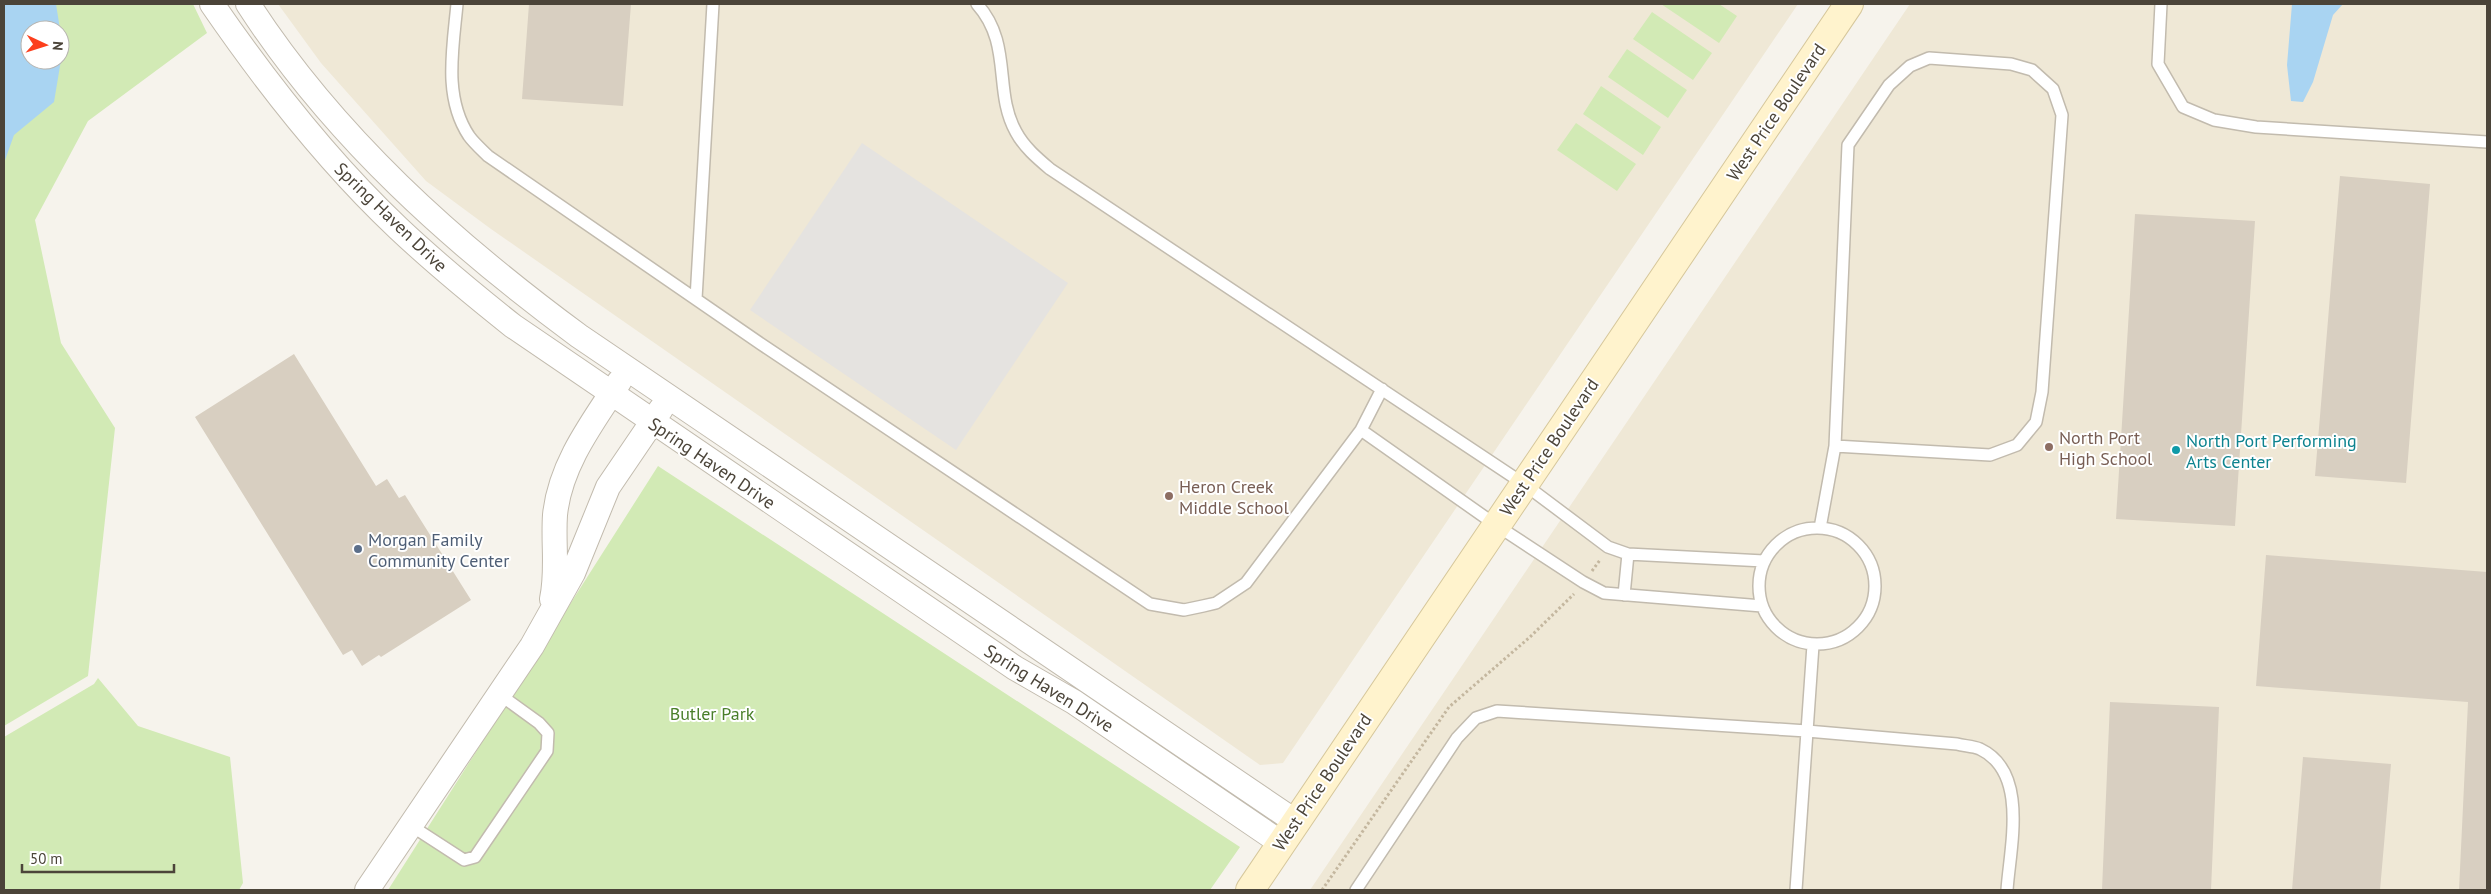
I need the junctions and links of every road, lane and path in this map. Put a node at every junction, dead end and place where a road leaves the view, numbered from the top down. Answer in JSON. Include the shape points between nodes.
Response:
{"nodes":[{"id":1,"x":212,"y":4,"type":"edge"},
{"id":2,"x":457,"y":4,"type":"edge"},
{"id":3,"x":713,"y":4,"type":"edge"},
{"id":4,"x":977,"y":4,"type":"edge"},
{"id":5,"x":1849,"y":4,"type":"edge"},
{"id":6,"x":2161,"y":4,"type":"edge"},
{"id":7,"x":253,"y":13,"type":"edge"},
{"id":8,"x":2487,"y":142,"type":"edge"},
{"id":9,"x":696,"y":299,"type":"junction"},
{"id":10,"x":628,"y":369,"type":"junction"},
{"id":11,"x":1382,"y":389,"type":"junction"},
{"id":12,"x":611,"y":394,"type":"junction"},
{"id":13,"x":669,"y":397,"type":"junction"},
{"id":14,"x":652,"y":422,"type":"junction"},
{"id":15,"x":1361,"y":430,"type":"junction"},
{"id":16,"x":1835,"y":446,"type":"junction"},
{"id":17,"x":1524,"y":484,"type":"junction"},
{"id":18,"x":1496,"y":525,"type":"junction"},
{"id":19,"x":1820,"y":528,"type":"junction"},
{"id":20,"x":1628,"y":554,"type":"junction"},
{"id":21,"x":1764,"y":561,"type":"junction"},
{"id":22,"x":1624,"y":595,"type":"junction"},
{"id":23,"x":1762,"y":606,"type":"junction"},
{"id":24,"x":549,"y":616,"type":"junction"},
{"id":25,"x":1814,"y":645,"type":"junction"},
{"id":26,"x":498,"y":694,"type":"junction"},
{"id":27,"x":1807,"y":731,"type":"junction"},
{"id":28,"x":410,"y":825,"type":"junction"},
{"id":29,"x":1288,"y":833,"type":"junction"},
{"id":30,"x":367,"y":890,"type":"edge"},
{"id":31,"x":1250,"y":890,"type":"edge"},
{"id":32,"x":1356,"y":890,"type":"edge"},
{"id":33,"x":1796,"y":890,"type":"edge"},
{"id":34,"x":2007,"y":890,"type":"edge"}],
"edges":[{"from":1,"to":12,"type":"street","name":"Spring Haven Drive","via":[[282,100],[336,164],[397,227],[513,326]]},
{"from":2,"to":9,"type":"lane","via":[[453,93],[459,116],[470,137],[488,156]]},
{"from":3,"to":9,"type":"lane"},
{"from":4,"to":11,"type":"lane","via":[[992,25],[1008,110],[1015,131],[1026,147],[1050,169]]},
{"from":5,"to":17,"type":"street","name":"West Price Boulevard"},
{"from":6,"to":8,"type":"lane","via":[[2158,64],[2183,107],[2214,120],[2256,126]]},
{"from":7,"to":10,"type":"street","name":"Spring Haven Drive","via":[[362,148],[418,206],[533,302]]},
{"from":9,"to":15,"type":"lane","via":[[1134,596],[1168,609],[1184,610],[1216,603],[1246,584]]},
{"from":10,"to":12,"type":"street"},
{"from":10,"to":13,"type":"street","name":"Spring Haven Drive"},
{"from":11,"to":15,"type":"lane"},
{"from":11,"to":17,"type":"lane"},
{"from":12,"to":14,"type":"street","name":"Spring Haven Drive"},
{"from":12,"to":24,"type":"street","via":[[575,452],[560,488],[555,514],[555,583]]},
{"from":13,"to":14,"type":"street"},
{"from":13,"to":29,"type":"street","name":"Spring Haven Drive"},
{"from":14,"to":24,"type":"street","via":[[608,487],[573,572]]},
{"from":14,"to":29,"type":"street","name":"Spring Haven Drive","via":[[1015,668]]},
{"from":15,"to":18,"type":"lane"},
{"from":16,"to":16,"type":"lane","via":[[1990,455],[2017,445],[2036,422],[2042,392],[2062,115],[2053,89],[2032,70],[2011,64],[1928,58],[1910,66],[1889,85],[1848,146]]},
{"from":16,"to":19,"type":"lane"},
{"from":17,"to":18,"type":"street","name":"West Price Boulevard"},
{"from":17,"to":20,"type":"lane","via":[[1608,547]]},
{"from":18,"to":22,"type":"lane","via":[[1583,582],[1604,593]]},
{"from":18,"to":29,"type":"street","name":"West Price Boulevard"},
{"from":19,"to":21,"type":"lane","via":[[1798,531],[1778,542]]},
{"from":19,"to":25,"type":"lane","via":[[1842,533],[1860,547],[1872,567],[1875,590],[1869,612],[1856,630],[1836,642]]},
{"from":20,"to":21,"type":"lane"},
{"from":20,"to":22,"type":"lane"},
{"from":21,"to":23,"type":"lane","via":[[1758,583]]},
{"from":22,"to":23,"type":"lane"},
{"from":23,"to":25,"type":"lane","via":[[1773,626],[1791,639]]},
{"from":24,"to":26,"type":"street"},
{"from":25,"to":27,"type":"lane"},
{"from":26,"to":28,"type":"street"},
{"from":26,"to":28,"type":"lane","via":[[548,733],[547,751],[475,857],[464,860]]},
{"from":27,"to":32,"type":"lane","via":[[1497,711],[1476,718],[1458,738]]},
{"from":27,"to":33,"type":"lane"},
{"from":27,"to":34,"type":"lane","via":[[1957,744],[1979,749],[1999,763],[2009,780],[2014,801]]},
{"from":28,"to":30,"type":"street"},
{"from":29,"to":31,"type":"street","name":"West Price Boulevard"}]}
